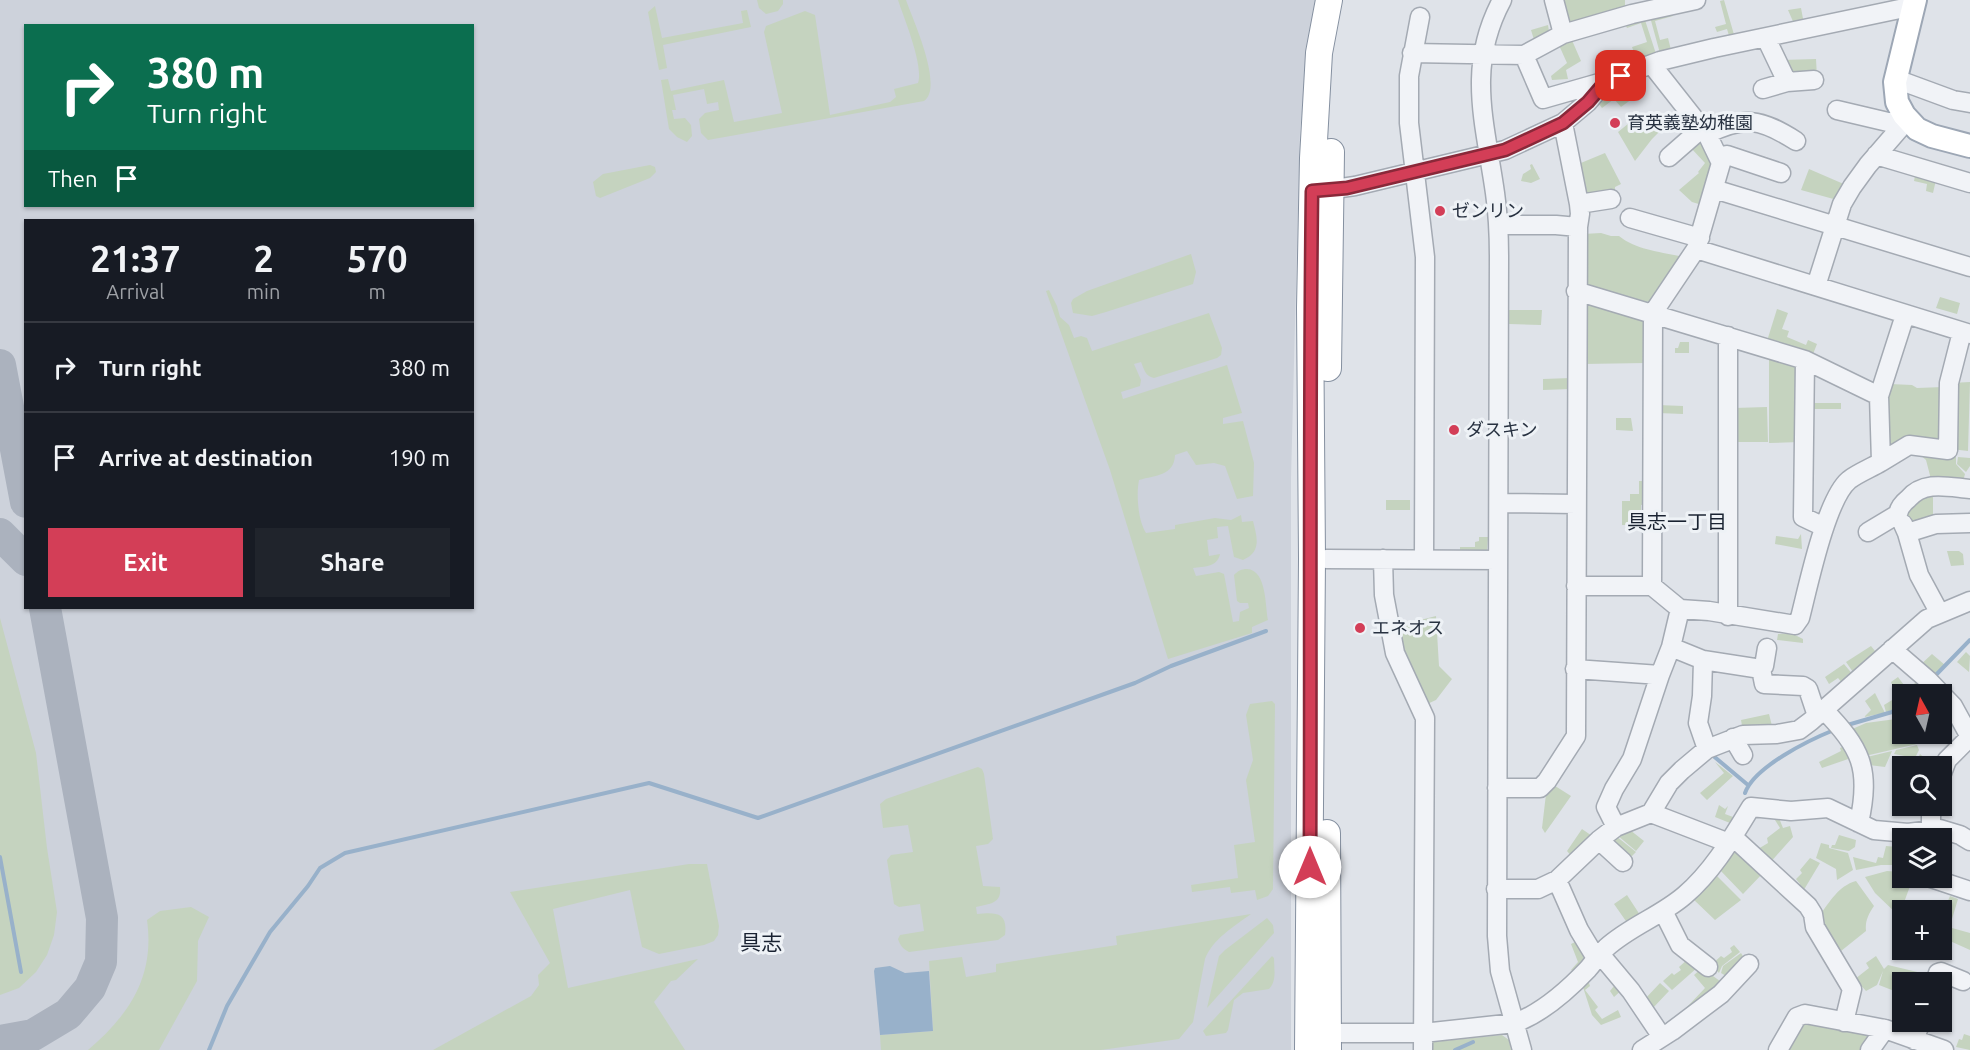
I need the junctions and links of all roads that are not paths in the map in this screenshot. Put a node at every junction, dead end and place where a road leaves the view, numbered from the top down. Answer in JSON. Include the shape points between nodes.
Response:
{"nodes":[{"id":1,"x":1329,"y":0,"type":"edge"},
{"id":2,"x":1346,"y":0,"type":"edge"},
{"id":3,"x":1502,"y":0,"type":"edge"},
{"id":4,"x":1554,"y":0,"type":"edge"},
{"id":5,"x":1696,"y":0,"type":"edge"},
{"id":6,"x":1914,"y":3,"type":"edge"},
{"id":7,"x":1631,"y":7,"type":"edge"},
{"id":8,"x":1420,"y":18,"type":"dead end"},
{"id":9,"x":1563,"y":34,"type":"junction"},
{"id":10,"x":1766,"y":38,"type":"junction"},
{"id":11,"x":1412,"y":53,"type":"junction"},
{"id":12,"x":1482,"y":55,"type":"junction"},
{"id":13,"x":1524,"y":55,"type":"junction"},
{"id":14,"x":1652,"y":65,"type":"junction"},
{"id":15,"x":1896,"y":79,"type":"junction"},
{"id":16,"x":1814,"y":80,"type":"dead end"},
{"id":17,"x":1606,"y":81,"type":"junction"},
{"id":18,"x":1787,"y":81,"type":"junction"},
{"id":19,"x":1763,"y":89,"type":"dead end"},
{"id":20,"x":1970,"y":104,"type":"edge"},
{"id":21,"x":1837,"y":110,"type":"dead end"},
{"id":22,"x":1905,"y":118,"type":"junction"},
{"id":23,"x":1563,"y":123,"type":"junction"},
{"id":24,"x":1704,"y":131,"type":"junction"},
{"id":25,"x":1796,"y":141,"type":"dead end"},
{"id":26,"x":1970,"y":146,"type":"edge"},
{"id":27,"x":1489,"y":155,"type":"junction"},
{"id":28,"x":1876,"y":155,"type":"junction"},
{"id":29,"x":1670,"y":157,"type":"dead end"},
{"id":30,"x":1718,"y":157,"type":"junction"},
{"id":31,"x":1415,"y":172,"type":"junction"},
{"id":32,"x":1781,"y":173,"type":"dead end"},
{"id":33,"x":1970,"y":183,"type":"edge"},
{"id":34,"x":1714,"y":189,"type":"junction"},
{"id":35,"x":1321,"y":191,"type":"junction"},
{"id":36,"x":1611,"y":199,"type":"dead end"},
{"id":37,"x":1579,"y":204,"type":"junction"},
{"id":38,"x":1630,"y":218,"type":"dead end"},
{"id":39,"x":1498,"y":225,"type":"junction"},
{"id":40,"x":1836,"y":225,"type":"junction"},
{"id":41,"x":1578,"y":227,"type":"junction"},
{"id":42,"x":1698,"y":243,"type":"junction"},
{"id":43,"x":1970,"y":267,"type":"edge"},
{"id":44,"x":1816,"y":286,"type":"junction"},
{"id":45,"x":1576,"y":291,"type":"junction"},
{"id":46,"x":1653,"y":313,"type":"junction"},
{"id":47,"x":1905,"y":315,"type":"junction"},
{"id":48,"x":1966,"y":333,"type":"edge"},
{"id":49,"x":1728,"y":336,"type":"junction"},
{"id":50,"x":1805,"y":360,"type":"junction"},
{"id":51,"x":1879,"y":396,"type":"junction"},
{"id":52,"x":1881,"y":462,"type":"junction"},
{"id":53,"x":1970,"y":489,"type":"edge"},
{"id":54,"x":1499,"y":503,"type":"junction"},
{"id":55,"x":1576,"y":504,"type":"junction"},
{"id":56,"x":1898,"y":514,"type":"junction"},
{"id":57,"x":1970,"y":523,"type":"edge"},
{"id":58,"x":1824,"y":526,"type":"junction"},
{"id":59,"x":1868,"y":532,"type":"dead end"},
{"id":60,"x":1907,"y":533,"type":"junction"},
{"id":61,"x":1326,"y":559,"type":"junction"},
{"id":62,"x":1383,"y":559,"type":"junction"},
{"id":63,"x":1424,"y":559,"type":"junction"},
{"id":64,"x":1498,"y":560,"type":"junction"},
{"id":65,"x":1576,"y":586,"type":"junction"},
{"id":66,"x":1652,"y":586,"type":"junction"},
{"id":67,"x":1970,"y":601,"type":"edge"},
{"id":68,"x":1680,"y":609,"type":"junction"},
{"id":69,"x":1939,"y":612,"type":"junction"},
{"id":70,"x":1728,"y":616,"type":"junction"},
{"id":71,"x":1671,"y":647,"type":"junction"},
{"id":72,"x":1767,"y":648,"type":"dead end"},
{"id":73,"x":1892,"y":650,"type":"junction"},
{"id":74,"x":1703,"y":660,"type":"junction"},
{"id":75,"x":1575,"y":669,"type":"junction"},
{"id":76,"x":1660,"y":675,"type":"junction"},
{"id":77,"x":1758,"y":682,"type":"junction"},
{"id":78,"x":1820,"y":713,"type":"junction"},
{"id":79,"x":1970,"y":737,"type":"edge"},
{"id":80,"x":1733,"y":738,"type":"junction"},
{"id":81,"x":1707,"y":749,"type":"junction"},
{"id":82,"x":1743,"y":755,"type":"dead end"},
{"id":83,"x":1951,"y":756,"type":"edge"},
{"id":84,"x":1497,"y":788,"type":"junction"},
{"id":85,"x":1651,"y":813,"type":"junction"},
{"id":86,"x":1859,"y":823,"type":"junction"},
{"id":87,"x":1616,"y":827,"type":"junction"},
{"id":88,"x":1892,"y":831,"type":"edge"},
{"id":89,"x":1952,"y":833,"type":"edge"},
{"id":90,"x":1599,"y":840,"type":"junction"},
{"id":91,"x":1731,"y":840,"type":"junction"},
{"id":92,"x":1970,"y":841,"type":"edge"},
{"id":93,"x":1623,"y":862,"type":"dead end"},
{"id":94,"x":1557,"y":880,"type":"junction"},
{"id":95,"x":1952,"y":885,"type":"edge"},
{"id":96,"x":1496,"y":889,"type":"junction"},
{"id":97,"x":1970,"y":891,"type":"edge"},
{"id":98,"x":1663,"y":910,"type":"junction"},
{"id":99,"x":1598,"y":956,"type":"junction"},
{"id":100,"x":1749,"y":963,"type":"dead end"},
{"id":101,"x":1708,"y":967,"type":"dead end"},
{"id":102,"x":1952,"y":976,"type":"edge"},
{"id":103,"x":1963,"y":981,"type":"dead end"},
{"id":104,"x":1844,"y":1022,"type":"junction"},
{"id":105,"x":1515,"y":1023,"type":"junction"},
{"id":106,"x":1885,"y":1029,"type":"junction"},
{"id":107,"x":1917,"y":1032,"type":"edge"},
{"id":108,"x":1662,"y":1038,"type":"junction"},
{"id":109,"x":1914,"y":1040,"type":"junction"},
{"id":110,"x":1318,"y":1041,"type":"edge"},
{"id":111,"x":1423,"y":1041,"type":"edge"},
{"id":112,"x":1522,"y":1050,"type":"edge"},
{"id":113,"x":1642,"y":1050,"type":"edge"},
{"id":114,"x":1778,"y":1050,"type":"edge"},
{"id":115,"x":1870,"y":1050,"type":"edge"},
{"id":116,"x":1944,"y":1050,"type":"edge"}],
"edges":[{"from":1,"to":35,"type":"highway","via":[[1319,53]]},
{"from":2,"to":35,"type":"highway"},
{"from":3,"to":12,"type":"street"},
{"from":4,"to":9,"type":"street"},
{"from":5,"to":7,"type":"street"},
{"from":6,"to":10,"type":"street"},
{"from":6,"to":15,"type":"main road"},
{"from":7,"to":9,"type":"street"},
{"from":8,"to":11,"type":"street"},
{"from":9,"to":13,"type":"street"},
{"from":10,"to":14,"type":"street"},
{"from":10,"to":18,"type":"street"},
{"from":11,"to":12,"type":"street"},
{"from":11,"to":31,"type":"street","via":[[1408,76],[1409,123]]},
{"from":12,"to":13,"type":"street"},
{"from":12,"to":27,"type":"street","via":[[1480,90]]},
{"from":13,"to":17,"type":"street","via":[[1543,99]]},
{"from":14,"to":17,"type":"street"},
{"from":14,"to":24,"type":"street"},
{"from":15,"to":20,"type":"street"},
{"from":15,"to":22,"type":"main road","via":[[1894,92]]},
{"from":16,"to":18,"type":"street"},
{"from":17,"to":23,"type":"street"},
{"from":18,"to":19,"type":"street"},
{"from":21,"to":22,"type":"street","via":[[1888,122]]},
{"from":22,"to":26,"type":"main road","via":[[1932,136]]},
{"from":22,"to":28,"type":"street"},
{"from":23,"to":27,"type":"street"},
{"from":23,"to":37,"type":"street"},
{"from":24,"to":25,"type":"street","via":[[1748,121]]},
{"from":24,"to":29,"type":"street"},
{"from":24,"to":30,"type":"street"},
{"from":27,"to":31,"type":"street"},
{"from":27,"to":39,"type":"street"},
{"from":28,"to":33,"type":"street"},
{"from":28,"to":40,"type":"street","via":[[1847,195]]},
{"from":30,"to":32,"type":"street","via":[[1727,155]]},
{"from":30,"to":34,"type":"street","via":[[1721,163]]},
{"from":31,"to":35,"type":"street"},
{"from":31,"to":63,"type":"street","via":[[1425,257]]},
{"from":34,"to":40,"type":"street"},
{"from":34,"to":42,"type":"street"},
{"from":35,"to":61,"type":"highway"},
{"from":35,"to":110,"type":"highway","via":[[1310,308]]},
{"from":36,"to":37,"type":"street"},
{"from":37,"to":41,"type":"street"},
{"from":38,"to":42,"type":"street"},
{"from":39,"to":41,"type":"street"},
{"from":39,"to":54,"type":"street"},
{"from":40,"to":43,"type":"street"},
{"from":40,"to":44,"type":"street"},
{"from":41,"to":45,"type":"street"},
{"from":42,"to":44,"type":"street"},
{"from":42,"to":46,"type":"street"},
{"from":44,"to":47,"type":"street"},
{"from":45,"to":46,"type":"street"},
{"from":45,"to":55,"type":"street"},
{"from":46,"to":49,"type":"street"},
{"from":46,"to":66,"type":"street"},
{"from":47,"to":48,"type":"street"},
{"from":47,"to":51,"type":"street"},
{"from":48,"to":52,"type":"street","via":[[1949,383],[1948,450],[1909,445]]},
{"from":49,"to":50,"type":"street"},
{"from":49,"to":70,"type":"street"},
{"from":50,"to":51,"type":"street"},
{"from":50,"to":58,"type":"street","via":[[1803,517]]},
{"from":51,"to":52,"type":"street"},
{"from":52,"to":58,"type":"street","via":[[1849,480]]},
{"from":53,"to":56,"type":"street","via":[[1928,486],[1909,497]]},
{"from":54,"to":55,"type":"street"},
{"from":54,"to":64,"type":"street"},
{"from":55,"to":65,"type":"street"},
{"from":56,"to":59,"type":"street"},
{"from":56,"to":60,"type":"street"},
{"from":57,"to":60,"type":"street","via":[[1936,524]]},
{"from":58,"to":70,"type":"street","via":[[1795,625]]},
{"from":60,"to":69,"type":"street","via":[[1919,575]]},
{"from":61,"to":62,"type":"street"},
{"from":61,"to":110,"type":"highway"},
{"from":62,"to":63,"type":"street"},
{"from":62,"to":111,"type":"street","via":[[1384,595],[1395,652],[1425,718]]},
{"from":63,"to":64,"type":"street"},
{"from":64,"to":84,"type":"street"},
{"from":65,"to":66,"type":"street"},
{"from":65,"to":75,"type":"street"},
{"from":66,"to":68,"type":"street"},
{"from":67,"to":69,"type":"street"},
{"from":68,"to":70,"type":"street"},
{"from":68,"to":71,"type":"street"},
{"from":69,"to":73,"type":"street"},
{"from":71,"to":74,"type":"street"},
{"from":71,"to":76,"type":"street"},
{"from":72,"to":77,"type":"street"},
{"from":73,"to":78,"type":"street"},
{"from":73,"to":79,"type":"street","via":[[1953,706]]},
{"from":74,"to":77,"type":"street"},
{"from":74,"to":81,"type":"street","via":[[1698,723]]},
{"from":75,"to":76,"type":"street"},
{"from":75,"to":84,"type":"street","via":[[1576,736],[1547,781],[1540,788]]},
{"from":76,"to":87,"type":"street","via":[[1632,759],[1606,807]]},
{"from":77,"to":78,"type":"street","via":[[1803,686]]},
{"from":78,"to":80,"type":"street","via":[[1799,730]]},
{"from":78,"to":86,"type":"street","via":[[1842,728],[1856,748],[1865,787]]},
{"from":79,"to":83,"type":"street"},
{"from":80,"to":81,"type":"street"},
{"from":80,"to":82,"type":"street"},
{"from":81,"to":85,"type":"street","via":[[1669,783]]},
{"from":84,"to":96,"type":"street"},
{"from":85,"to":87,"type":"street"},
{"from":85,"to":91,"type":"street"},
{"from":86,"to":88,"type":"street","via":[[1874,830]]},
{"from":86,"to":91,"type":"street","via":[[1828,808],[1791,811],[1751,807]]},
{"from":87,"to":90,"type":"street"},
{"from":89,"to":92,"type":"street"},
{"from":90,"to":93,"type":"street"},
{"from":90,"to":94,"type":"street"},
{"from":91,"to":98,"type":"street","via":[[1685,895]]},
{"from":91,"to":104,"type":"street","via":[[1813,914],[1815,927],[1852,989]]},
{"from":94,"to":96,"type":"street","via":[[1538,889]]},
{"from":94,"to":99,"type":"street","via":[[1579,930]]},
{"from":95,"to":97,"type":"street"},
{"from":96,"to":105,"type":"street","via":[[1499,962]]},
{"from":98,"to":99,"type":"street","via":[[1626,932]]},
{"from":98,"to":101,"type":"street","via":[[1680,945]]},
{"from":99,"to":105,"type":"street","via":[[1560,994]]},
{"from":99,"to":108,"type":"street","via":[[1631,991]]},
{"from":100,"to":108,"type":"street","via":[[1738,984],[1687,1025]]},
{"from":102,"to":103,"type":"street"},
{"from":104,"to":106,"type":"street"},
{"from":104,"to":114,"type":"street","via":[[1801,1015]]},
{"from":105,"to":111,"type":"street"},
{"from":105,"to":112,"type":"street"},
{"from":106,"to":109,"type":"street"},
{"from":106,"to":115,"type":"street"},
{"from":107,"to":109,"type":"street"},
{"from":108,"to":113,"type":"street"},
{"from":109,"to":116,"type":"street"},
{"from":110,"to":111,"type":"street"}]}
